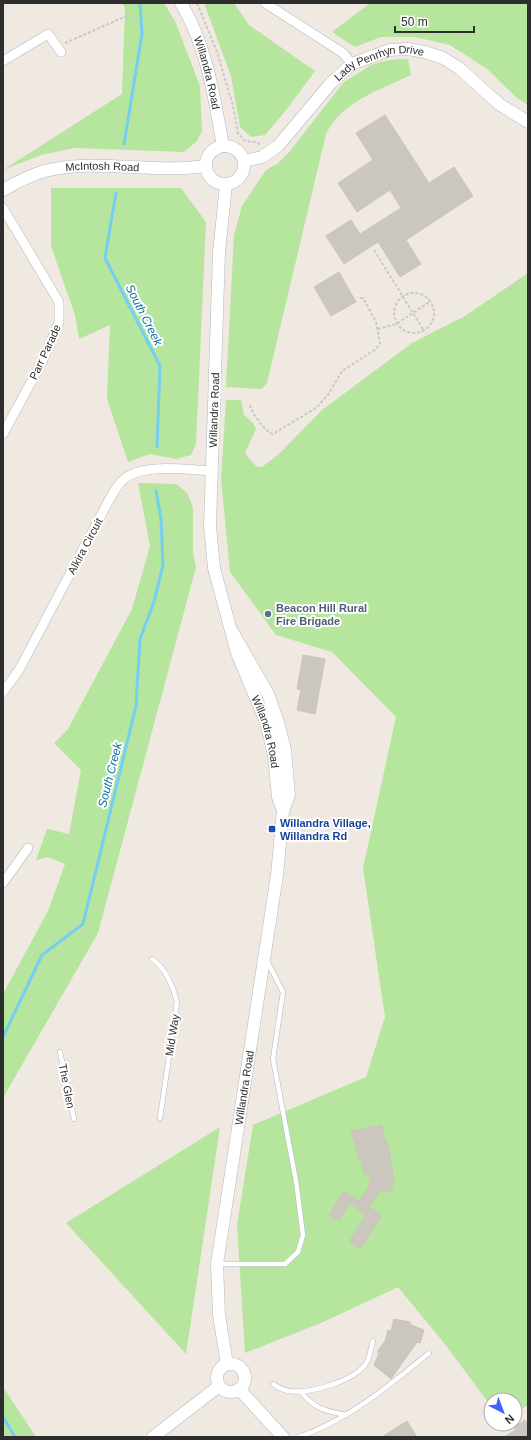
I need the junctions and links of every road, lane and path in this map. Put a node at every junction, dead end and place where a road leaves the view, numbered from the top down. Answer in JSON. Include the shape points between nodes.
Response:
{"nodes":[{"id":1,"x":181,"y":3,"type":"edge"},
{"id":2,"x":197,"y":3,"type":"edge"},
{"id":3,"x":265,"y":3,"type":"edge"},
{"id":4,"x":129,"y":15,"type":"dead end"},
{"id":5,"x":59,"y":49,"type":"joint"},
{"id":6,"x":3,"y":62,"type":"edge"},
{"id":7,"x":352,"y":64,"type":"junction"},
{"id":8,"x":528,"y":122,"type":"edge"},
{"id":9,"x":223,"y":146,"type":"junction"},
{"id":10,"x":268,"y":154,"type":"junction"},
{"id":11,"x":244,"y":161,"type":"junction"},
{"id":12,"x":205,"y":166,"type":"junction"},
{"id":13,"x":226,"y":185,"type":"junction"},
{"id":14,"x":3,"y":190,"type":"edge"},
{"id":15,"x":3,"y":208,"type":"edge"},
{"id":16,"x":374,"y":250,"type":"dead end"},
{"id":17,"x":403,"y":296,"type":"junction"},
{"id":18,"x":358,"y":298,"type":"dead end"},
{"id":19,"x":431,"y":301,"type":"junction"},
{"id":20,"x":414,"y":313,"type":"junction"},
{"id":21,"x":396,"y":324,"type":"junction"},
{"id":22,"x":378,"y":329,"type":"junction"},
{"id":23,"x":424,"y":331,"type":"junction"},
{"id":24,"x":250,"y":404,"type":"dead end"},
{"id":25,"x":3,"y":434,"type":"edge"},
{"id":26,"x":212,"y":472,"type":"junction"},
{"id":27,"x":3,"y":692,"type":"edge"},
{"id":28,"x":28,"y":848,"type":"dead end"},
{"id":29,"x":3,"y":883,"type":"edge"},
{"id":30,"x":263,"y":954,"type":"junction"},
{"id":31,"x":152,"y":959,"type":"dead end"},
{"id":32,"x":60,"y":1052,"type":"dead end"},
{"id":33,"x":160,"y":1118,"type":"dead end"},
{"id":34,"x":74,"y":1119,"type":"dead end"},
{"id":35,"x":217,"y":1264,"type":"junction"},
{"id":36,"x":373,"y":1341,"type":"dead end"},
{"id":37,"x":429,"y":1353,"type":"dead end"},
{"id":38,"x":227,"y":1364,"type":"junction"},
{"id":39,"x":273,"y":1384,"type":"dead end"},
{"id":40,"x":219,"y":1386,"type":"junction"},
{"id":41,"x":239,"y":1389,"type":"junction"},
{"id":42,"x":301,"y":1392,"type":"junction"},
{"id":43,"x":346,"y":1415,"type":"junction"},
{"id":44,"x":153,"y":1437,"type":"edge"},
{"id":45,"x":283,"y":1437,"type":"edge"},
{"id":46,"x":299,"y":1437,"type":"edge"}],
"edges":[{"from":1,"to":9,"type":"main road","name":"Willandra Road","via":[[198,38],[211,77]]},
{"from":2,"to":10,"type":"path","via":[[218,52],[238,133],[245,141],[257,142]]},
{"from":3,"to":7,"type":"street","via":[[343,53]]},
{"from":4,"to":5,"type":"path"},
{"from":5,"to":6,"type":"street","via":[[48,34]]},
{"from":7,"to":8,"type":"main road","name":"Lady Penrhyn Drive","via":[[389,50],[408,49],[425,52],[443,58],[459,68],[499,104]]},
{"from":7,"to":10,"type":"main road","name":"Lady Penrhyn Drive","via":[[331,83],[290,133]]},
{"from":9,"to":11,"type":"main road","via":[[236,150]]},
{"from":9,"to":12,"type":"main road","via":[[210,153]]},
{"from":10,"to":11,"type":"main road","name":"Lady Penrhyn Drive"},
{"from":11,"to":13,"type":"main road","via":[[240,177]]},
{"from":12,"to":13,"type":"main road","via":[[210,178]]},
{"from":12,"to":14,"type":"main road","name":"McIntosh Road","via":[[178,169],[61,168],[31,176]]},
{"from":13,"to":26,"type":"main road","name":"Willandra Road","via":[[219,252]]},
{"from":15,"to":25,"type":"street","name":"Parr Parade","via":[[59,302],[59,322],[42,362]]},
{"from":16,"to":17,"type":"path"},
{"from":17,"to":19,"type":"path","via":[[418,293]]},
{"from":17,"to":20,"type":"path"},
{"from":17,"to":21,"type":"path","via":[[395,303]]},
{"from":18,"to":22,"type":"path","via":[[363,298]]},
{"from":19,"to":20,"type":"path"},
{"from":19,"to":23,"type":"path","via":[[434,316]]},
{"from":20,"to":21,"type":"path"},
{"from":20,"to":23,"type":"path"},
{"from":21,"to":22,"type":"path"},
{"from":21,"to":23,"type":"path","via":[[408,333]]},
{"from":22,"to":24,"type":"path","via":[[378,346],[342,371],[328,395],[316,408],[273,434],[265,430]]},
{"from":26,"to":27,"type":"street","name":"Alkira Circuit","via":[[150,469],[132,474],[121,482],[19,670]]},
{"from":26,"to":30,"type":"main road","name":"Willandra Road","via":[[210,526],[216,575],[233,633],[264,685],[278,722],[289,795],[283,811],[277,875]]},
{"from":28,"to":29,"type":"street"},
{"from":30,"to":35,"type":"main road","name":"Willandra Road"},
{"from":30,"to":35,"type":"lane","via":[[283,992],[273,1059],[296,1181],[303,1235],[298,1252],[284,1264]]},
{"from":31,"to":33,"type":"lane","name":"Mid Way","via":[[160,965],[166,975],[177,1002]]},
{"from":32,"to":34,"type":"lane","name":"The Glen"},
{"from":35,"to":38,"type":"main road","name":"Willandra Road","via":[[219,1315]]},
{"from":36,"to":42,"type":"lane","via":[[367,1362],[357,1372],[323,1389]]},
{"from":37,"to":43,"type":"lane","via":[[394,1382]]},
{"from":38,"to":40,"type":"main road","via":[[216,1376]]},
{"from":38,"to":41,"type":"main road","via":[[237,1365],[244,1372],[245,1381]]},
{"from":39,"to":42,"type":"lane","via":[[287,1391]]},
{"from":40,"to":41,"type":"main road","via":[[222,1390],[231,1392]]},
{"from":40,"to":44,"type":"main road"},
{"from":41,"to":45,"type":"main road"},
{"from":42,"to":43,"type":"lane","via":[[322,1411]]},
{"from":43,"to":46,"type":"lane","via":[[321,1429]]}]}
